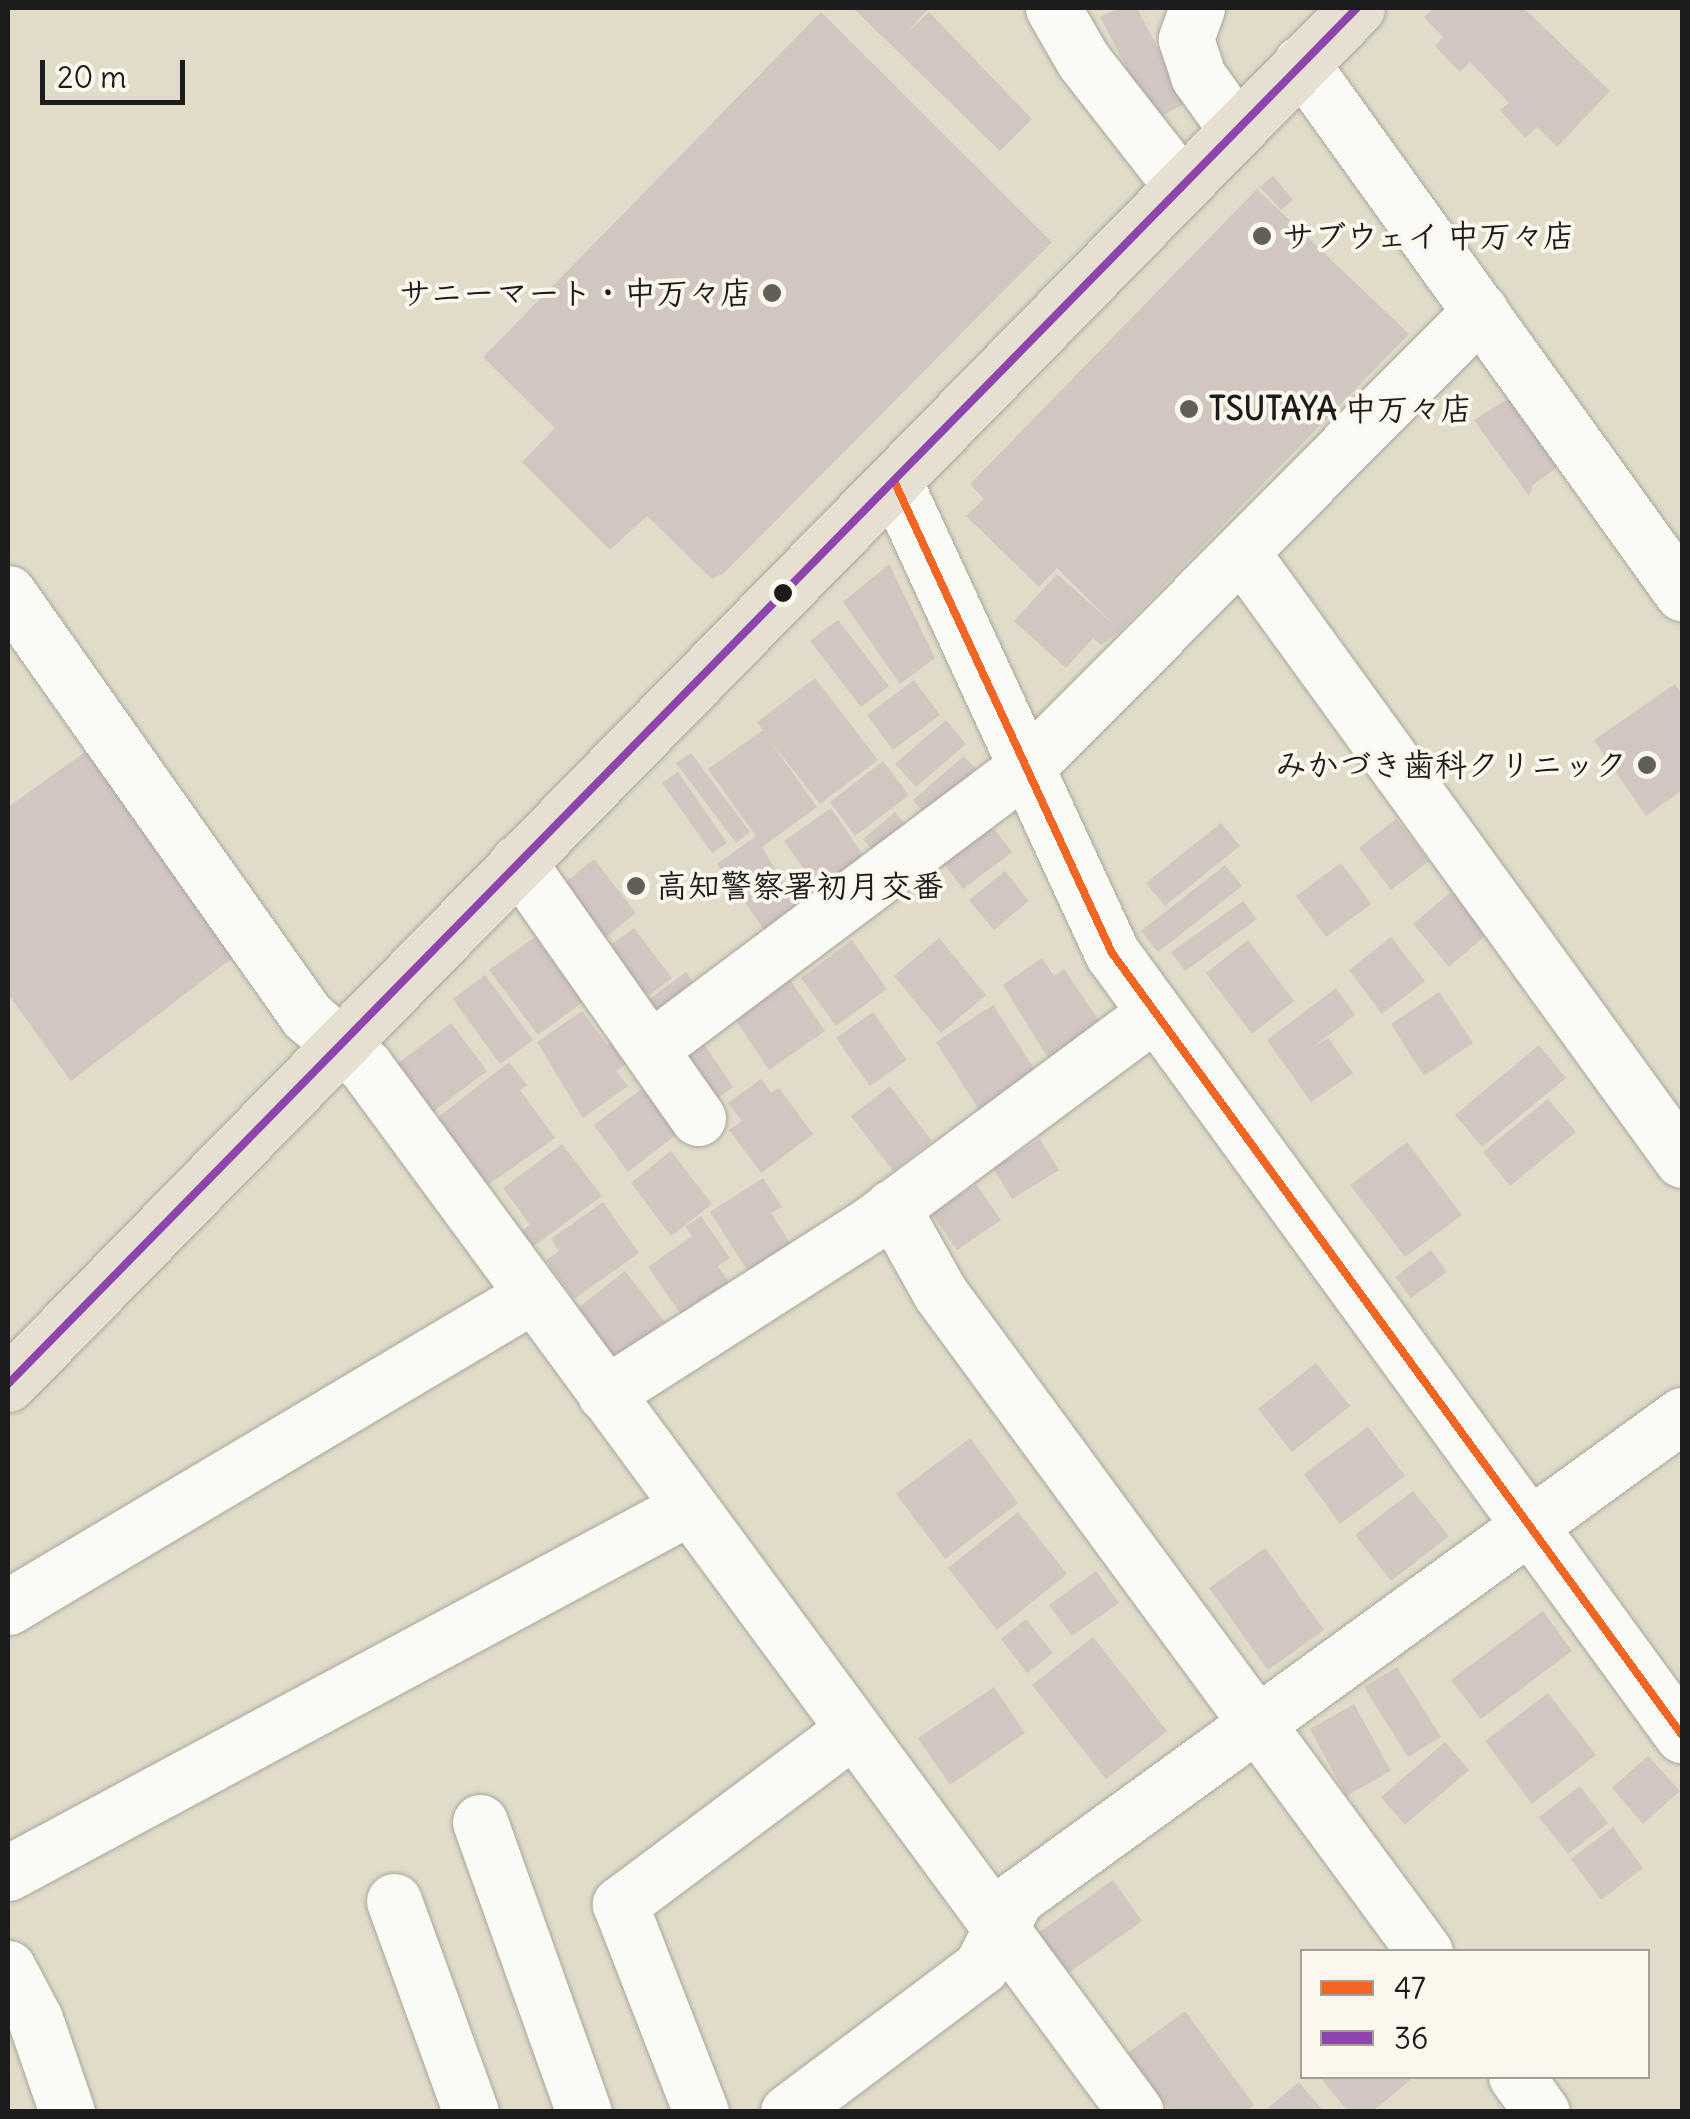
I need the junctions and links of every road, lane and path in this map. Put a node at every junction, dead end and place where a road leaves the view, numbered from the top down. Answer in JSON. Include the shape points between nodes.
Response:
{"nodes":[{"id":1,"x":1053,"y":8,"type":"edge"},
{"id":2,"x":1197,"y":8,"type":"edge"},
{"id":3,"x":1357,"y":8,"type":"edge"},
{"id":4,"x":1301,"y":63,"type":"junction"},
{"id":5,"x":1236,"y":129,"type":"junction"},
{"id":6,"x":1180,"y":184,"type":"junction"},
{"id":7,"x":1480,"y":311,"type":"junction"},
{"id":8,"x":895,"y":483,"type":"junction"},
{"id":9,"x":1244,"y":556,"type":"junction"},
{"id":10,"x":1682,"y":593,"type":"edge"},
{"id":11,"x":8,"y":594,"type":"edge"},
{"id":12,"x":1030,"y":764,"type":"junction"},
{"id":13,"x":518,"y":862,"type":"junction"},
{"id":14,"x":1155,"y":1012,"type":"junction"},
{"id":15,"x":340,"y":1044,"type":"junction"},
{"id":16,"x":650,"y":1049,"type":"junction"},
{"id":17,"x":698,"y":1118,"type":"dead end"},
{"id":18,"x":1682,"y":1160,"type":"edge"},
{"id":19,"x":892,"y":1207,"type":"junction"},
{"id":20,"x":533,"y":1295,"type":"junction"},
{"id":21,"x":8,"y":1384,"type":"edge"},
{"id":22,"x":605,"y":1394,"type":"junction"},
{"id":23,"x":1682,"y":1414,"type":"edge"},
{"id":24,"x":688,"y":1508,"type":"junction"},
{"id":25,"x":1530,"y":1526,"type":"junction"},
{"id":26,"x":8,"y":1607,"type":"edge"},
{"id":27,"x":1258,"y":1723,"type":"junction"},
{"id":28,"x":854,"y":1730,"type":"junction"},
{"id":29,"x":1682,"y":1734,"type":"edge"},
{"id":30,"x":480,"y":1822,"type":"dead end"},
{"id":31,"x":8,"y":1873,"type":"edge"},
{"id":32,"x":394,"y":1901,"type":"dead end"},
{"id":33,"x":999,"y":1929,"type":"junction"},
{"id":34,"x":1423,"y":1949,"type":"edge"},
{"id":35,"x":8,"y":1968,"type":"edge"},
{"id":36,"x":1518,"y":2079,"type":"edge"},
{"id":37,"x":66,"y":2112,"type":"edge"},
{"id":38,"x":470,"y":2112,"type":"edge"},
{"id":39,"x":584,"y":2112,"type":"edge"},
{"id":40,"x":702,"y":2112,"type":"edge"},
{"id":41,"x":788,"y":2112,"type":"edge"},
{"id":42,"x":1136,"y":2112,"type":"edge"},
{"id":43,"x":1542,"y":2112,"type":"edge"}],
"edges":[{"from":1,"to":6,"type":"street","via":[[1083,60]]},
{"from":2,"to":5,"type":"street","via":[[1186,40],[1198,76]]},
{"from":3,"to":4,"type":"main road"},
{"from":4,"to":5,"type":"main road"},
{"from":4,"to":7,"type":"street"},
{"from":5,"to":6,"type":"main road"},
{"from":6,"to":8,"type":"main road"},
{"from":7,"to":9,"type":"street"},
{"from":7,"to":10,"type":"street"},
{"from":8,"to":12,"type":"street"},
{"from":8,"to":13,"type":"main road"},
{"from":9,"to":12,"type":"street"},
{"from":9,"to":18,"type":"street"},
{"from":11,"to":15,"type":"street","via":[[308,1016]]},
{"from":12,"to":14,"type":"street","via":[[1112,953]]},
{"from":12,"to":16,"type":"street"},
{"from":13,"to":15,"type":"main road"},
{"from":13,"to":16,"type":"street"},
{"from":14,"to":19,"type":"street"},
{"from":14,"to":25,"type":"street"},
{"from":15,"to":20,"type":"street","via":[[365,1066]]},
{"from":15,"to":21,"type":"main road"},
{"from":16,"to":17,"type":"street"},
{"from":19,"to":22,"type":"street"},
{"from":19,"to":27,"type":"street","via":[[940,1292]]},
{"from":20,"to":22,"type":"street"},
{"from":20,"to":26,"type":"street"},
{"from":22,"to":24,"type":"street"},
{"from":23,"to":25,"type":"street"},
{"from":24,"to":28,"type":"street"},
{"from":24,"to":31,"type":"street"},
{"from":25,"to":27,"type":"street"},
{"from":25,"to":29,"type":"street"},
{"from":27,"to":33,"type":"street","via":[[1016,1898]]},
{"from":27,"to":34,"type":"street"},
{"from":28,"to":33,"type":"street"},
{"from":28,"to":40,"type":"street","via":[[620,1904]]},
{"from":30,"to":39,"type":"street"},
{"from":32,"to":38,"type":"street"},
{"from":33,"to":41,"type":"street","via":[[981,1967]]},
{"from":33,"to":42,"type":"street"},
{"from":35,"to":37,"type":"street","via":[[35,2019]]},
{"from":36,"to":43,"type":"street"}]}
